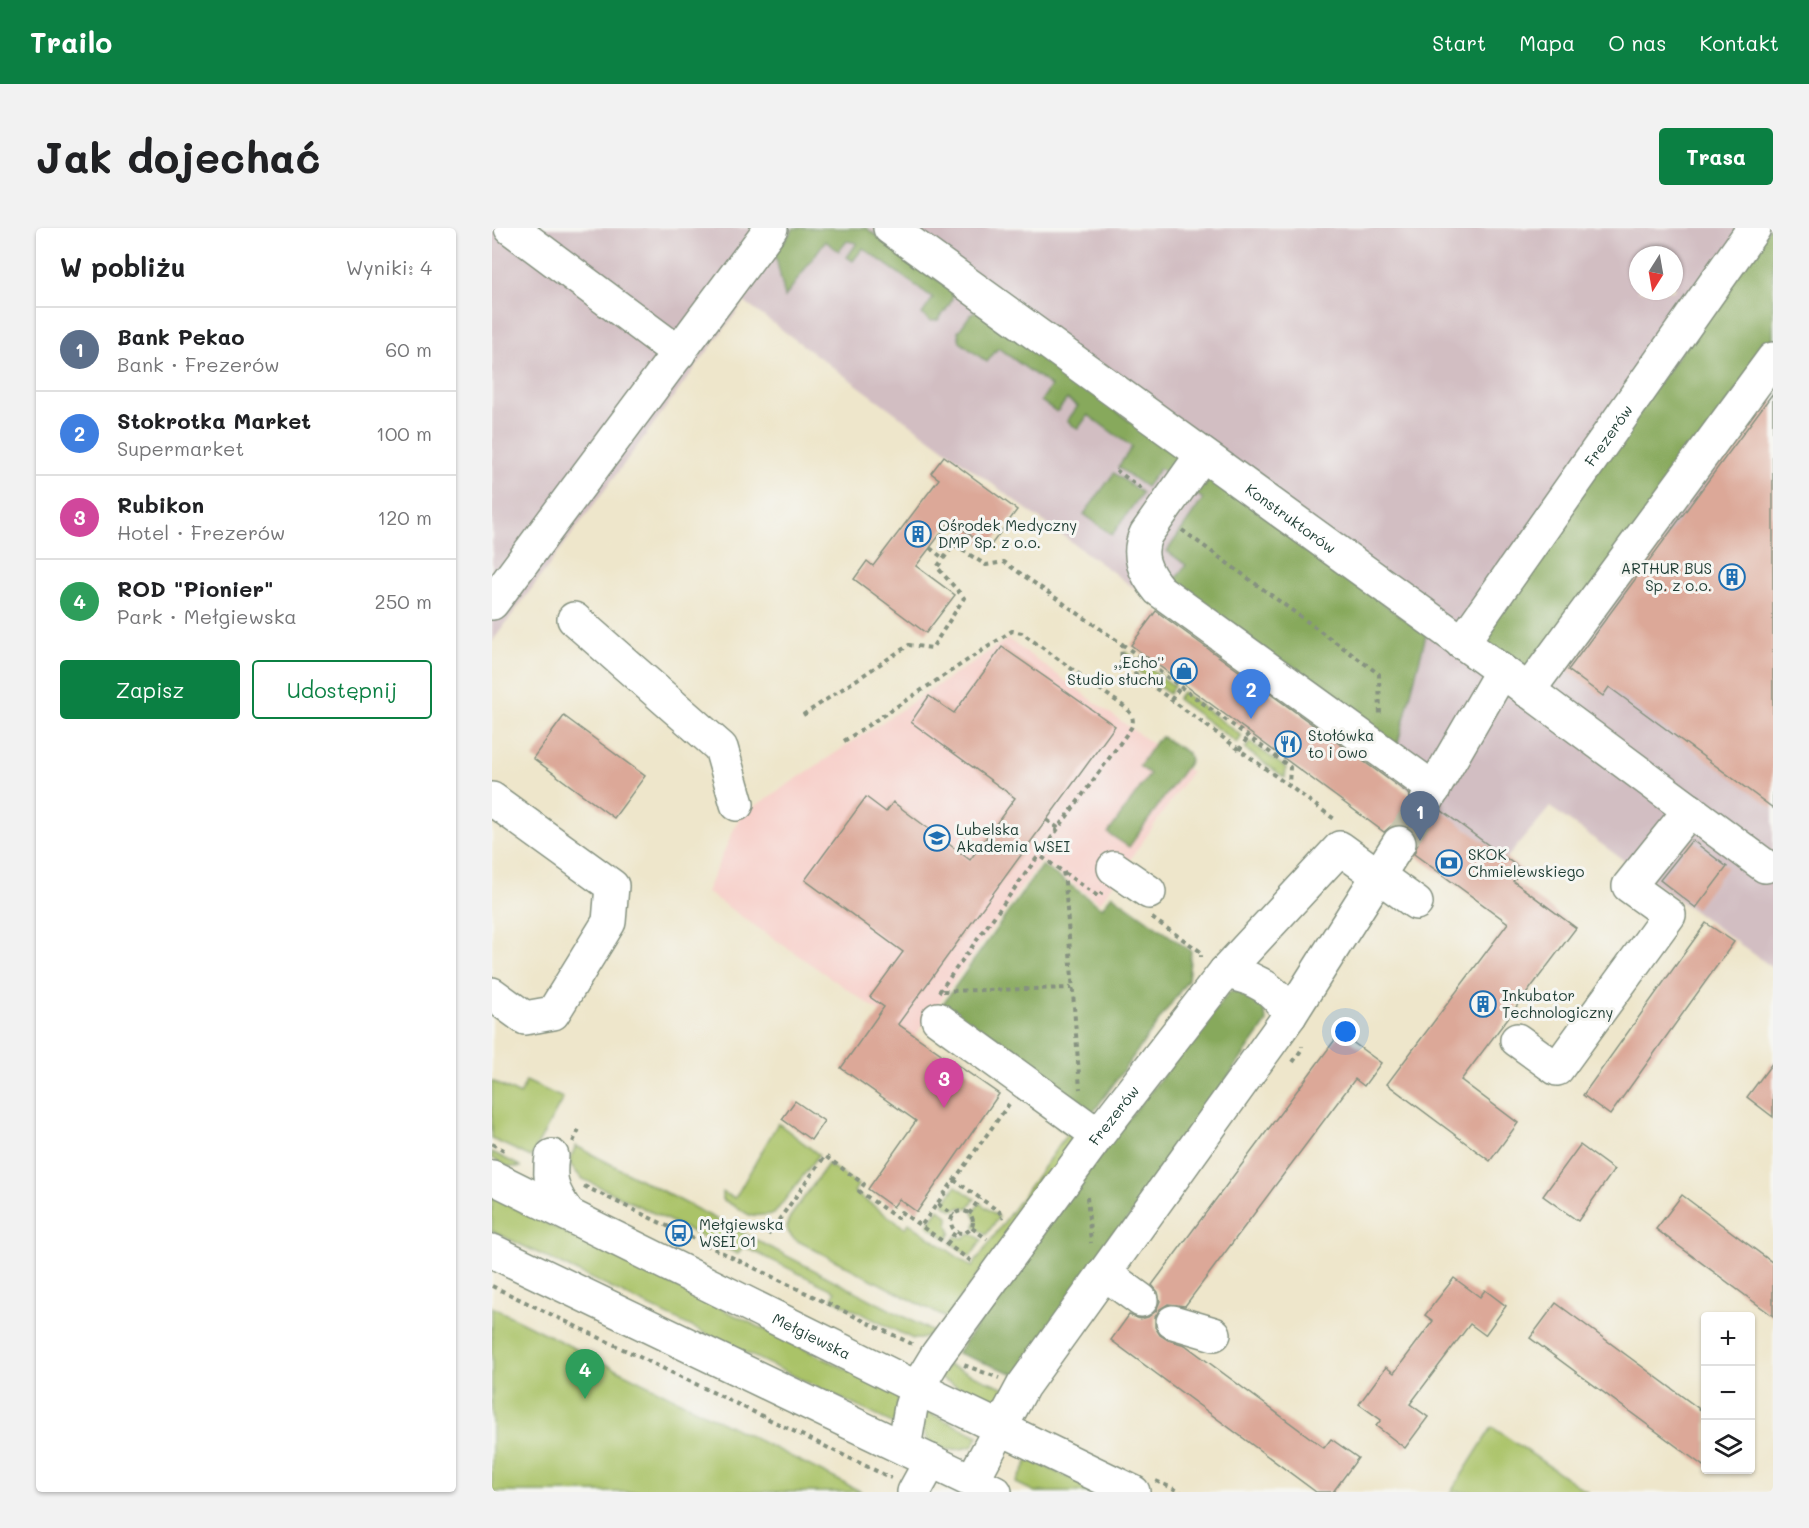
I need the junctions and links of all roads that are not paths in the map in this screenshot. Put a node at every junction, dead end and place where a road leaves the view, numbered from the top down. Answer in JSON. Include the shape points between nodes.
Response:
{"nodes":[{"id":1,"x":511,"y":228,"type":"edge"},
{"id":2,"x":771,"y":228,"type":"edge"},
{"id":3,"x":890,"y":228,"type":"edge"},
{"id":4,"x":1754,"y":228,"type":"edge"},
{"id":5,"x":679,"y":353,"type":"junction"},
{"id":6,"x":1773,"y":359,"type":"edge"},
{"id":7,"x":1202,"y":455,"type":"junction"},
{"id":8,"x":492,"y":603,"type":"edge"},
{"id":9,"x":574,"y":619,"type":"dead end"},
{"id":10,"x":1462,"y":643,"type":"junction"},
{"id":11,"x":1502,"y":671,"type":"junction"},
{"id":12,"x":1528,"y":691,"type":"junction"},
{"id":13,"x":492,"y":799,"type":"edge"},
{"id":14,"x":737,"y":804,"type":"dead end"},
{"id":15,"x":1690,"y":810,"type":"junction"},
{"id":16,"x":1399,"y":843,"type":"tunnel mouth"},
{"id":17,"x":1765,"y":866,"type":"dead end"},
{"id":18,"x":1114,"y":868,"type":"dead end"},
{"id":19,"x":1378,"y":876,"type":"junction"},
{"id":20,"x":1149,"y":892,"type":"dead end"},
{"id":21,"x":1416,"y":903,"type":"dead end"},
{"id":22,"x":1225,"y":972,"type":"junction"},
{"id":23,"x":492,"y":994,"type":"edge"},
{"id":24,"x":937,"y":1003,"type":"road end"},
{"id":25,"x":1290,"y":1015,"type":"junction"},
{"id":26,"x":1517,"y":1040,"type":"dead end"},
{"id":27,"x":1098,"y":1135,"type":"junction"},
{"id":28,"x":501,"y":1181,"type":"edge"},
{"id":29,"x":568,"y":1214,"type":"junction"},
{"id":30,"x":492,"y":1251,"type":"edge"},
{"id":31,"x":1098,"y":1259,"type":"junction"},
{"id":32,"x":1141,"y":1300,"type":"dead end"},
{"id":33,"x":1173,"y":1322,"type":"dead end"},
{"id":34,"x":1214,"y":1334,"type":"dead end"},
{"id":35,"x":917,"y":1388,"type":"junction"},
{"id":36,"x":1001,"y":1427,"type":"junction"},
{"id":37,"x":917,"y":1454,"type":"junction"},
{"id":38,"x":904,"y":1486,"type":"edge"},
{"id":39,"x":984,"y":1487,"type":"edge"},
{"id":40,"x":1133,"y":1492,"type":"edge"}],
"edges":[{"from":1,"to":5,"type":"street"},
{"from":2,"to":5,"type":"street"},
{"from":3,"to":7,"type":"street","name":"Konstruktorów"},
{"from":4,"to":10,"type":"street","name":"Frezerów"},
{"from":5,"to":8,"type":"street"},
{"from":6,"to":12,"type":"street"},
{"from":7,"to":10,"type":"street","name":"Konstruktorów"},
{"from":7,"to":11,"type":"street","via":[[1142,542],[1142,560],[1149,577],[1159,590],[1380,751],[1430,795]]},
{"from":9,"to":14,"type":"street","via":[[721,748]]},
{"from":10,"to":11,"type":"street","name":"Konstruktorów"},
{"from":11,"to":12,"type":"street","name":"Konstruktorów"},
{"from":12,"to":15,"type":"street","name":"Konstruktorów"},
{"from":13,"to":23,"type":"street","via":[[612,886],[609,922],[553,1013],[525,1018]]},
{"from":15,"to":17,"type":"street","name":"Konstruktorów"},
{"from":15,"to":26,"type":"street","via":[[1629,886],[1669,915],[1557,1069]]},
{"from":16,"to":19,"type":"street"},
{"from":18,"to":20,"type":"street"},
{"from":19,"to":21,"type":"street"},
{"from":19,"to":22,"type":"street","name":"Frezerów","via":[[1340,836]]},
{"from":19,"to":25,"type":"street"},
{"from":22,"to":25,"type":"street","via":[[1246,975],[1265,987],[1282,1000]]},
{"from":22,"to":27,"type":"street","name":"Frezerów"},
{"from":24,"to":27,"type":"street"},
{"from":25,"to":31,"type":"street"},
{"from":27,"to":35,"type":"street","name":"Frezerów"},
{"from":28,"to":29,"type":"street","name":"Mełgiewska"},
{"from":28,"to":29,"type":"street","via":[[535,1173],[552,1156],[552,1188]]},
{"from":29,"to":35,"type":"street","name":"Mełgiewska"},
{"from":30,"to":37,"type":"street"},
{"from":31,"to":32,"type":"street"},
{"from":31,"to":36,"type":"street"},
{"from":33,"to":34,"type":"street"},
{"from":35,"to":36,"type":"street","name":"Mełgiewska"},
{"from":35,"to":37,"type":"street","name":"Frezerów","via":[[911,1407]]},
{"from":36,"to":39,"type":"street"},
{"from":36,"to":40,"type":"street","name":"Mełgiewska"},
{"from":37,"to":38,"type":"street","name":"Frezerów"},
{"from":37,"to":39,"type":"street"}]}
